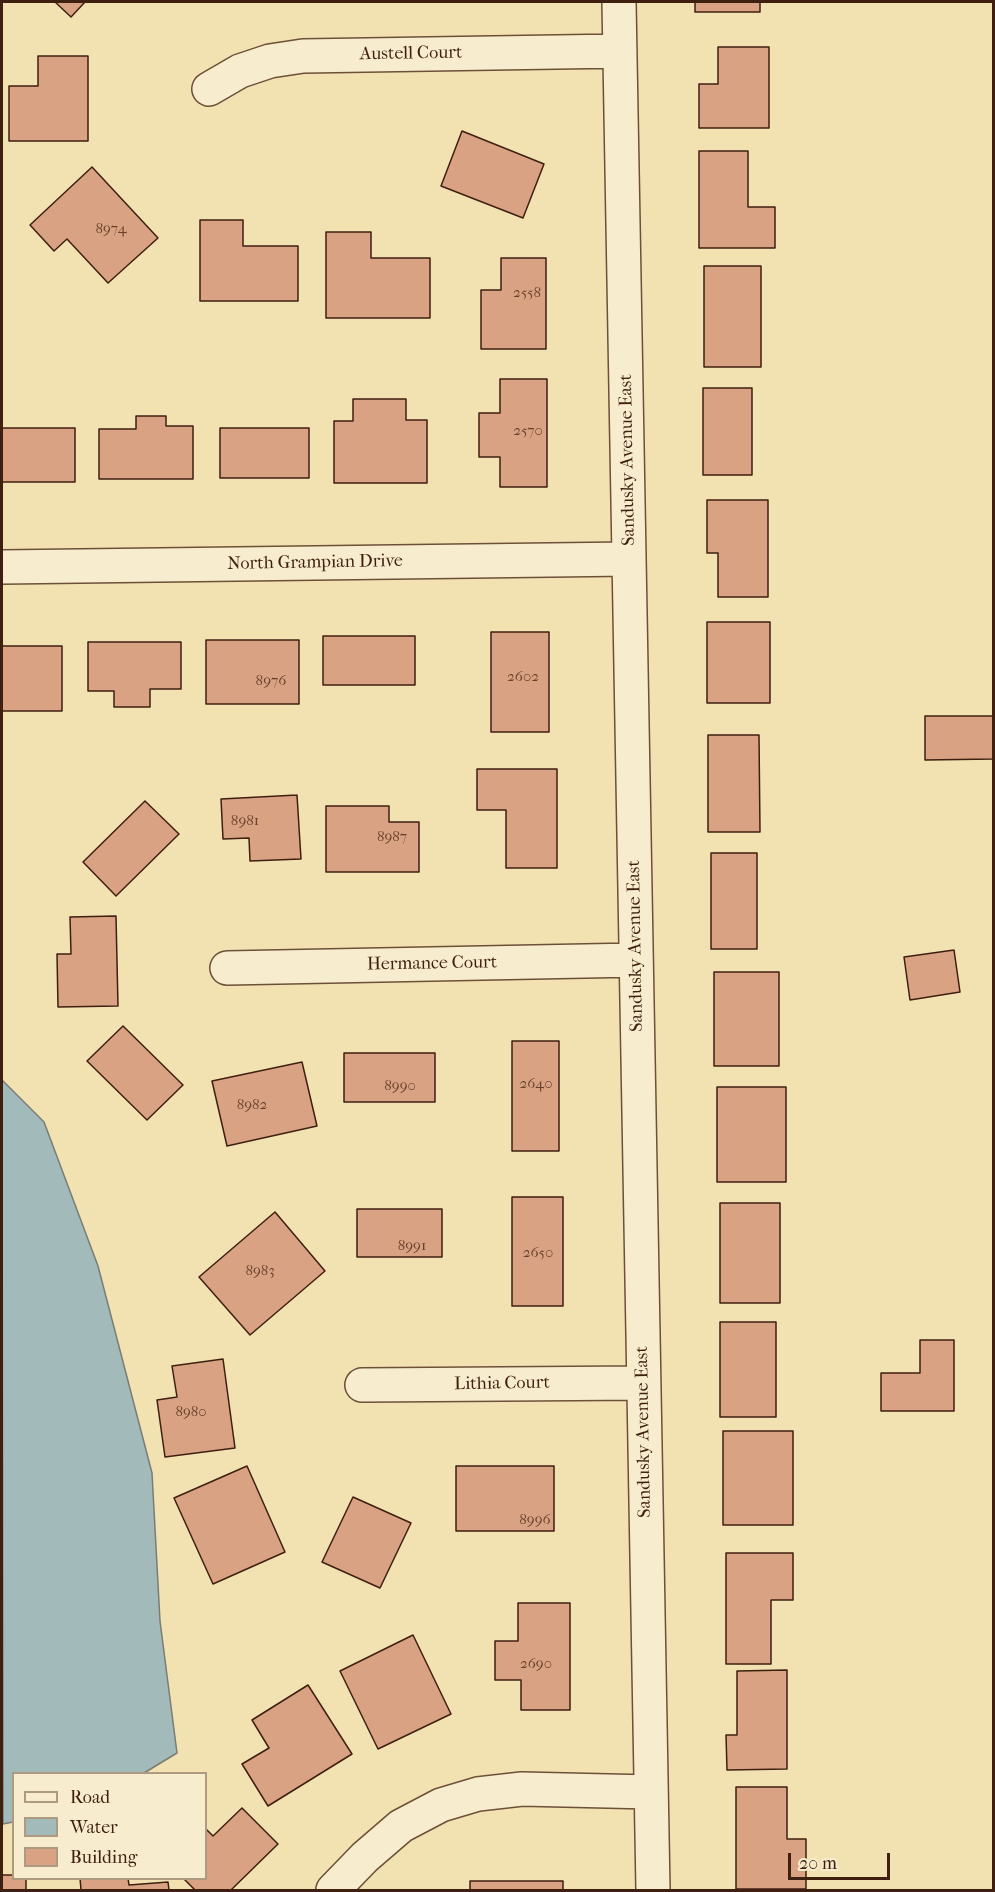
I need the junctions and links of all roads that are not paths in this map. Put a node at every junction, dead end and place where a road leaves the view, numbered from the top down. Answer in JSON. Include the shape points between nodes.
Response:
{"nodes":[{"id":1,"x":619,"y":2,"type":"edge"},
{"id":2,"x":620,"y":51,"type":"junction"},
{"id":3,"x":209,"y":89,"type":"dead end"},
{"id":4,"x":629,"y":559,"type":"junction"},
{"id":5,"x":2,"y":567,"type":"edge"},
{"id":6,"x":636,"y":960,"type":"junction"},
{"id":7,"x":227,"y":968,"type":"dead end"},
{"id":8,"x":643,"y":1383,"type":"junction"},
{"id":9,"x":362,"y":1385,"type":"dead end"},
{"id":10,"x":651,"y":1792,"type":"junction"},
{"id":11,"x":333,"y":1890,"type":"edge"},
{"id":12,"x":652,"y":1890,"type":"edge"}],
"edges":[{"from":1,"to":2,"type":"street","name":"Sandusky Avenue East"},
{"from":2,"to":3,"type":"street","name":"Austell Court","via":[[303,56],[240,71]]},
{"from":2,"to":4,"type":"street","name":"Sandusky Avenue East"},
{"from":4,"to":5,"type":"street","name":"North Grampian Drive"},
{"from":4,"to":6,"type":"street","name":"Sandusky Avenue East"},
{"from":6,"to":7,"type":"street","name":"Hermance Court"},
{"from":6,"to":8,"type":"street","name":"Sandusky Avenue East"},
{"from":8,"to":9,"type":"street","name":"Lithia Court"},
{"from":8,"to":10,"type":"street","name":"Sandusky Avenue East"},
{"from":10,"to":11,"type":"street","via":[[522,1789],[478,1794],[441,1805],[401,1826]]},
{"from":10,"to":12,"type":"street","name":"Sandusky Avenue East"}]}
